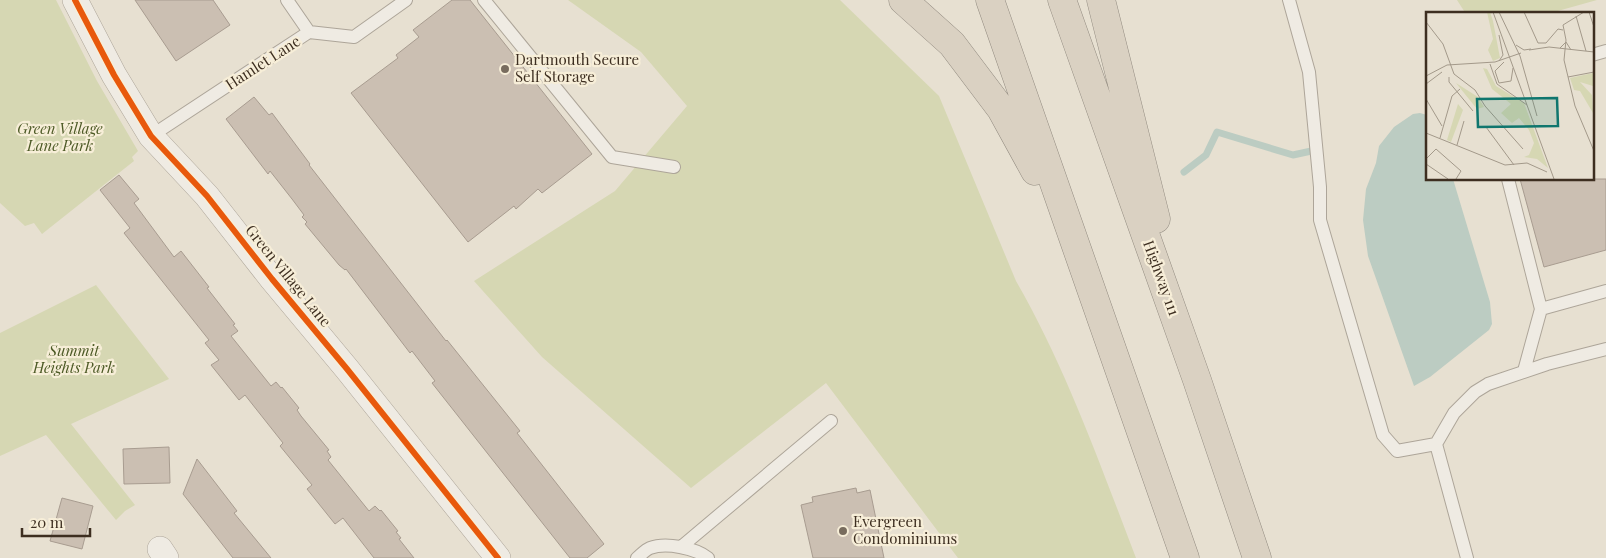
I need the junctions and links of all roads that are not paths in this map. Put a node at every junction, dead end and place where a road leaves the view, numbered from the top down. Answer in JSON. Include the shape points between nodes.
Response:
{"nodes":[{"id":1,"x":75,"y":0,"type":"edge"},
{"id":2,"x":287,"y":0,"type":"edge"},
{"id":3,"x":406,"y":0,"type":"edge"},
{"id":4,"x":484,"y":0,"type":"edge"},
{"id":5,"x":903,"y":0,"type":"edge"},
{"id":6,"x":990,"y":0,"type":"edge"},
{"id":7,"x":1062,"y":0,"type":"edge"},
{"id":8,"x":1101,"y":0,"type":"edge"},
{"id":9,"x":1289,"y":0,"type":"edge"},
{"id":10,"x":310,"y":32,"type":"junction"},
{"id":11,"x":151,"y":136,"type":"junction"},
{"id":12,"x":674,"y":167,"type":"dead end"},
{"id":13,"x":1508,"y":180,"type":"edge"},
{"id":14,"x":1074,"y":243,"type":"junction"},
{"id":15,"x":1606,"y":291,"type":"edge"},
{"id":16,"x":1541,"y":309,"type":"junction"},
{"id":17,"x":1606,"y":349,"type":"edge"},
{"id":18,"x":1524,"y":371,"type":"junction"},
{"id":19,"x":1197,"y":380,"type":"junction"},
{"id":20,"x":831,"y":420,"type":"dead end"},
{"id":21,"x":1436,"y":444,"type":"junction"},
{"id":22,"x":682,"y":547,"type":"junction"},
{"id":23,"x":498,"y":558,"type":"edge"},
{"id":24,"x":637,"y":558,"type":"edge"},
{"id":25,"x":708,"y":558,"type":"edge"},
{"id":26,"x":1185,"y":558,"type":"edge"},
{"id":27,"x":1257,"y":558,"type":"edge"},
{"id":28,"x":1467,"y":558,"type":"edge"}],
"edges":[{"from":1,"to":11,"type":"street","name":"Green Village Lane","via":[[114,75]]},
{"from":2,"to":10,"type":"lane"},
{"from":3,"to":10,"type":"lane","name":"Hamlet Lane","via":[[354,37]]},
{"from":4,"to":12,"type":"lane","via":[[612,157]]},
{"from":5,"to":14,"type":"highway","via":[[952,44],[1001,109]]},
{"from":6,"to":14,"type":"highway"},
{"from":7,"to":19,"type":"highway","name":"Highway 111"},
{"from":8,"to":19,"type":"highway"},
{"from":9,"to":21,"type":"lane","via":[[1309,72],[1320,220],[1383,435],[1397,451]]},
{"from":10,"to":11,"type":"lane","name":"Hamlet Lane"},
{"from":11,"to":23,"type":"street","name":"Green Village Lane","via":[[207,196]]},
{"from":13,"to":16,"type":"lane"},
{"from":14,"to":26,"type":"highway"},
{"from":15,"to":16,"type":"lane"},
{"from":16,"to":18,"type":"lane"},
{"from":17,"to":18,"type":"lane"},
{"from":18,"to":21,"type":"lane","via":[[1475,392],[1454,413]]},
{"from":19,"to":27,"type":"highway","name":"Highway 111"},
{"from":20,"to":22,"type":"lane"},
{"from":21,"to":28,"type":"lane"},
{"from":22,"to":24,"type":"lane","via":[[649,548]]},
{"from":22,"to":25,"type":"lane"}]}
